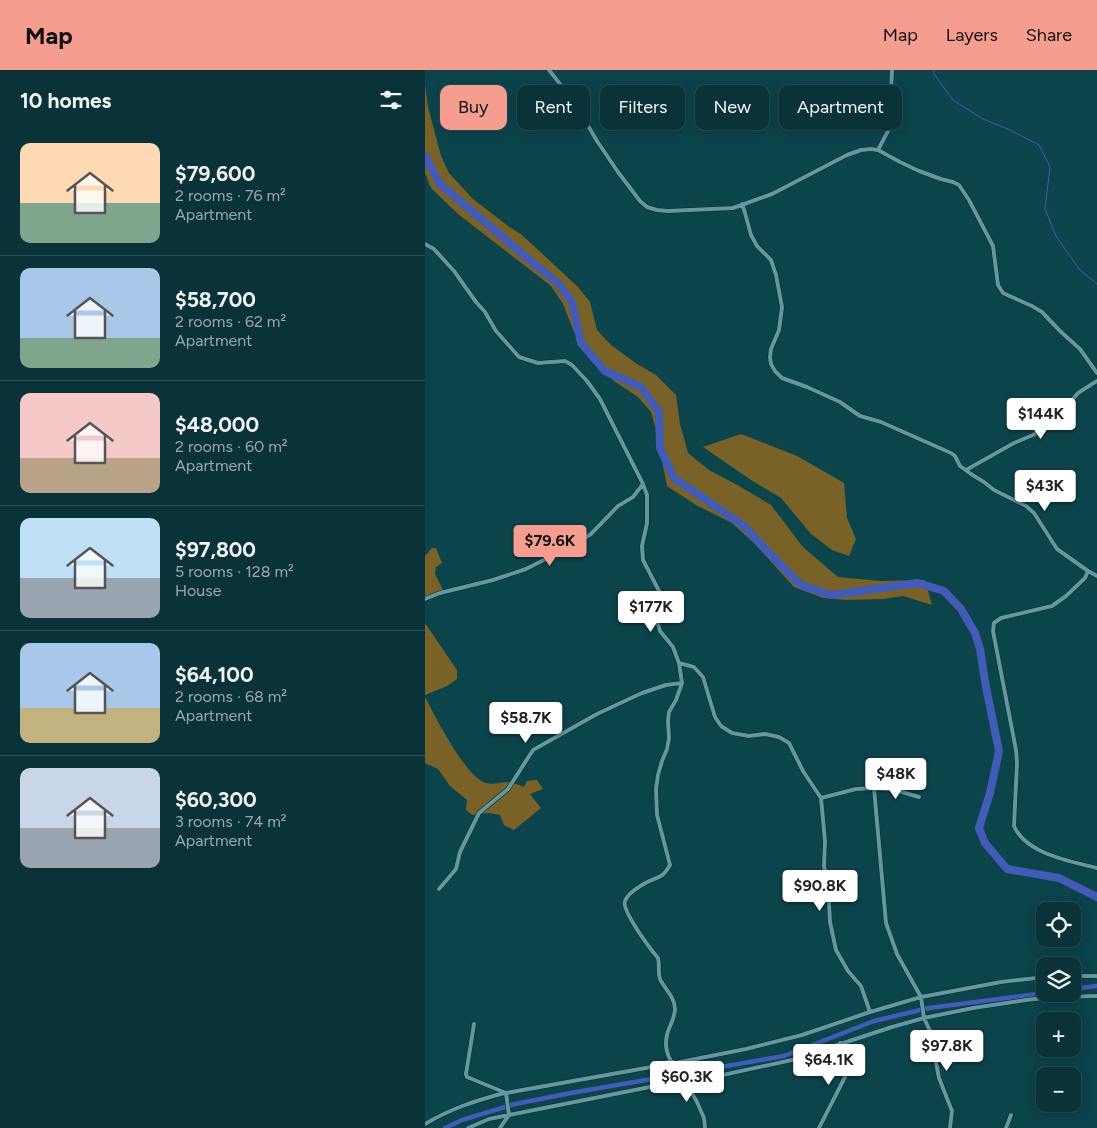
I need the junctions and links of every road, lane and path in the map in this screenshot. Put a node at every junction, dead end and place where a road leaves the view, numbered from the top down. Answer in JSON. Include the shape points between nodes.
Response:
{"nodes":[{"id":1,"x":549,"y":70,"type":"edge"},
{"id":2,"x":892,"y":70,"type":"edge"},
{"id":3,"x":878,"y":150,"type":"junction"},
{"id":4,"x":742,"y":204,"type":"junction"},
{"id":5,"x":425,"y":244,"type":"edge"},
{"id":6,"x":1097,"y":373,"type":"edge"},
{"id":7,"x":1097,"y":381,"type":"edge"},
{"id":8,"x":966,"y":470,"type":"junction"},
{"id":9,"x":643,"y":484,"type":"junction"},
{"id":10,"x":1088,"y":571,"type":"junction"},
{"id":11,"x":1097,"y":576,"type":"edge"},
{"id":12,"x":425,"y":600,"type":"edge"},
{"id":13,"x":679,"y":662,"type":"junction"},
{"id":14,"x":683,"y":683,"type":"junction"},
{"id":15,"x":874,"y":788,"type":"junction"},
{"id":16,"x":919,"y":797,"type":"dead end"},
{"id":17,"x":821,"y":798,"type":"junction"},
{"id":18,"x":1097,"y":868,"type":"edge"},
{"id":19,"x":439,"y":889,"type":"dead end"},
{"id":20,"x":1081,"y":976,"type":"edge"},
{"id":21,"x":1097,"y":976,"type":"edge"},
{"id":22,"x":1036,"y":978,"type":"edge"},
{"id":23,"x":921,"y":996,"type":"junction"},
{"id":24,"x":1097,"y":996,"type":"edge"},
{"id":25,"x":870,"y":1012,"type":"junction"},
{"id":26,"x":925,"y":1018,"type":"junction"},
{"id":27,"x":474,"y":1024,"type":"dead end"},
{"id":28,"x":841,"y":1043,"type":"junction"},
{"id":29,"x":673,"y":1062,"type":"junction"},
{"id":30,"x":680,"y":1082,"type":"junction"},
{"id":31,"x":506,"y":1095,"type":"junction"},
{"id":32,"x":509,"y":1115,"type":"junction"},
{"id":33,"x":1011,"y":1115,"type":"dead end"},
{"id":34,"x":425,"y":1124,"type":"edge"},
{"id":35,"x":468,"y":1128,"type":"edge"},
{"id":36,"x":500,"y":1128,"type":"edge"},
{"id":37,"x":705,"y":1128,"type":"edge"},
{"id":38,"x":819,"y":1128,"type":"edge"},
{"id":39,"x":950,"y":1128,"type":"edge"},
{"id":40,"x":1006,"y":1128,"type":"edge"}],
"edges":[{"from":1,"to":4,"type":"street","via":[[575,98],[597,142],[647,207],[668,211],[733,208]]},
{"from":2,"to":3,"type":"street","via":[[891,92],[880,107],[888,131]]},
{"from":3,"to":4,"type":"street","via":[[871,148],[847,155],[772,194]]},
{"from":3,"to":6,"type":"street","via":[[919,171],[959,185],[993,246],[1000,290],[1042,312],[1080,349]]},
{"from":4,"to":8,"type":"street","via":[[751,235],[771,260],[776,275],[782,308],[779,330],[771,349],[771,364],[775,371],[782,378],[840,402],[860,416],[951,453]]},
{"from":5,"to":9,"type":"street","via":[[434,249],[453,271],[519,357],[538,363],[565,361],[587,381],[600,399]]},
{"from":7,"to":8,"type":"street","via":[[1078,393],[1055,420],[1033,435]]},
{"from":8,"to":10,"type":"street","via":[[994,490],[1026,506],[1057,549]]},
{"from":9,"to":12,"type":"street","via":[[633,497],[618,506],[591,534],[577,543],[526,569]]},
{"from":9,"to":13,"type":"street","via":[[647,495],[643,560],[659,591],[660,631],[673,647]]},
{"from":10,"to":11,"type":"street"},
{"from":10,"to":18,"type":"street","via":[[1085,578],[1059,602],[1001,618],[994,623],[993,631],[1016,750],[1014,826],[1017,833],[1027,843],[1049,855]]},
{"from":13,"to":14,"type":"street"},
{"from":13,"to":17,"type":"street","via":[[694,667],[703,677],[715,717],[721,726],[732,733],[749,736],[779,736],[789,744]]},
{"from":14,"to":19,"type":"street","via":[[642,693],[533,750],[508,789],[479,813],[460,852],[456,869]]},
{"from":14,"to":29,"type":"street","via":[[669,712],[669,738],[656,789],[657,815],[670,865],[660,878],[637,888],[625,901],[628,915],[659,958],[659,980],[673,1001],[674,1018],[666,1038],[666,1053]]},
{"from":15,"to":16,"type":"street"},
{"from":15,"to":17,"type":"street"},
{"from":15,"to":23,"type":"street","via":[[886,923],[897,954]]},
{"from":17,"to":25,"type":"street","via":[[824,866],[836,950],[861,986]]},
{"from":20,"to":21,"type":"street"},
{"from":22,"to":23,"type":"street"},
{"from":23,"to":25,"type":"street"},
{"from":23,"to":26,"type":"street"},
{"from":24,"to":26,"type":"street","via":[[1026,1000]]},
{"from":25,"to":29,"type":"street","via":[[802,1035]]},
{"from":26,"to":28,"type":"street"},
{"from":26,"to":39,"type":"street","via":[[939,1078],[952,1111]]},
{"from":27,"to":31,"type":"street","via":[[467,1077]]},
{"from":28,"to":30,"type":"street","via":[[792,1060]]},
{"from":28,"to":38,"type":"street","via":[[845,1077]]},
{"from":29,"to":30,"type":"street"},
{"from":29,"to":31,"type":"street"},
{"from":30,"to":32,"type":"street"},
{"from":30,"to":37,"type":"street","via":[[689,1088],[697,1102]]},
{"from":31,"to":32,"type":"street"},
{"from":31,"to":34,"type":"street","via":[[469,1103]]},
{"from":32,"to":35,"type":"street"},
{"from":32,"to":36,"type":"street"},
{"from":33,"to":40,"type":"street"}]}
